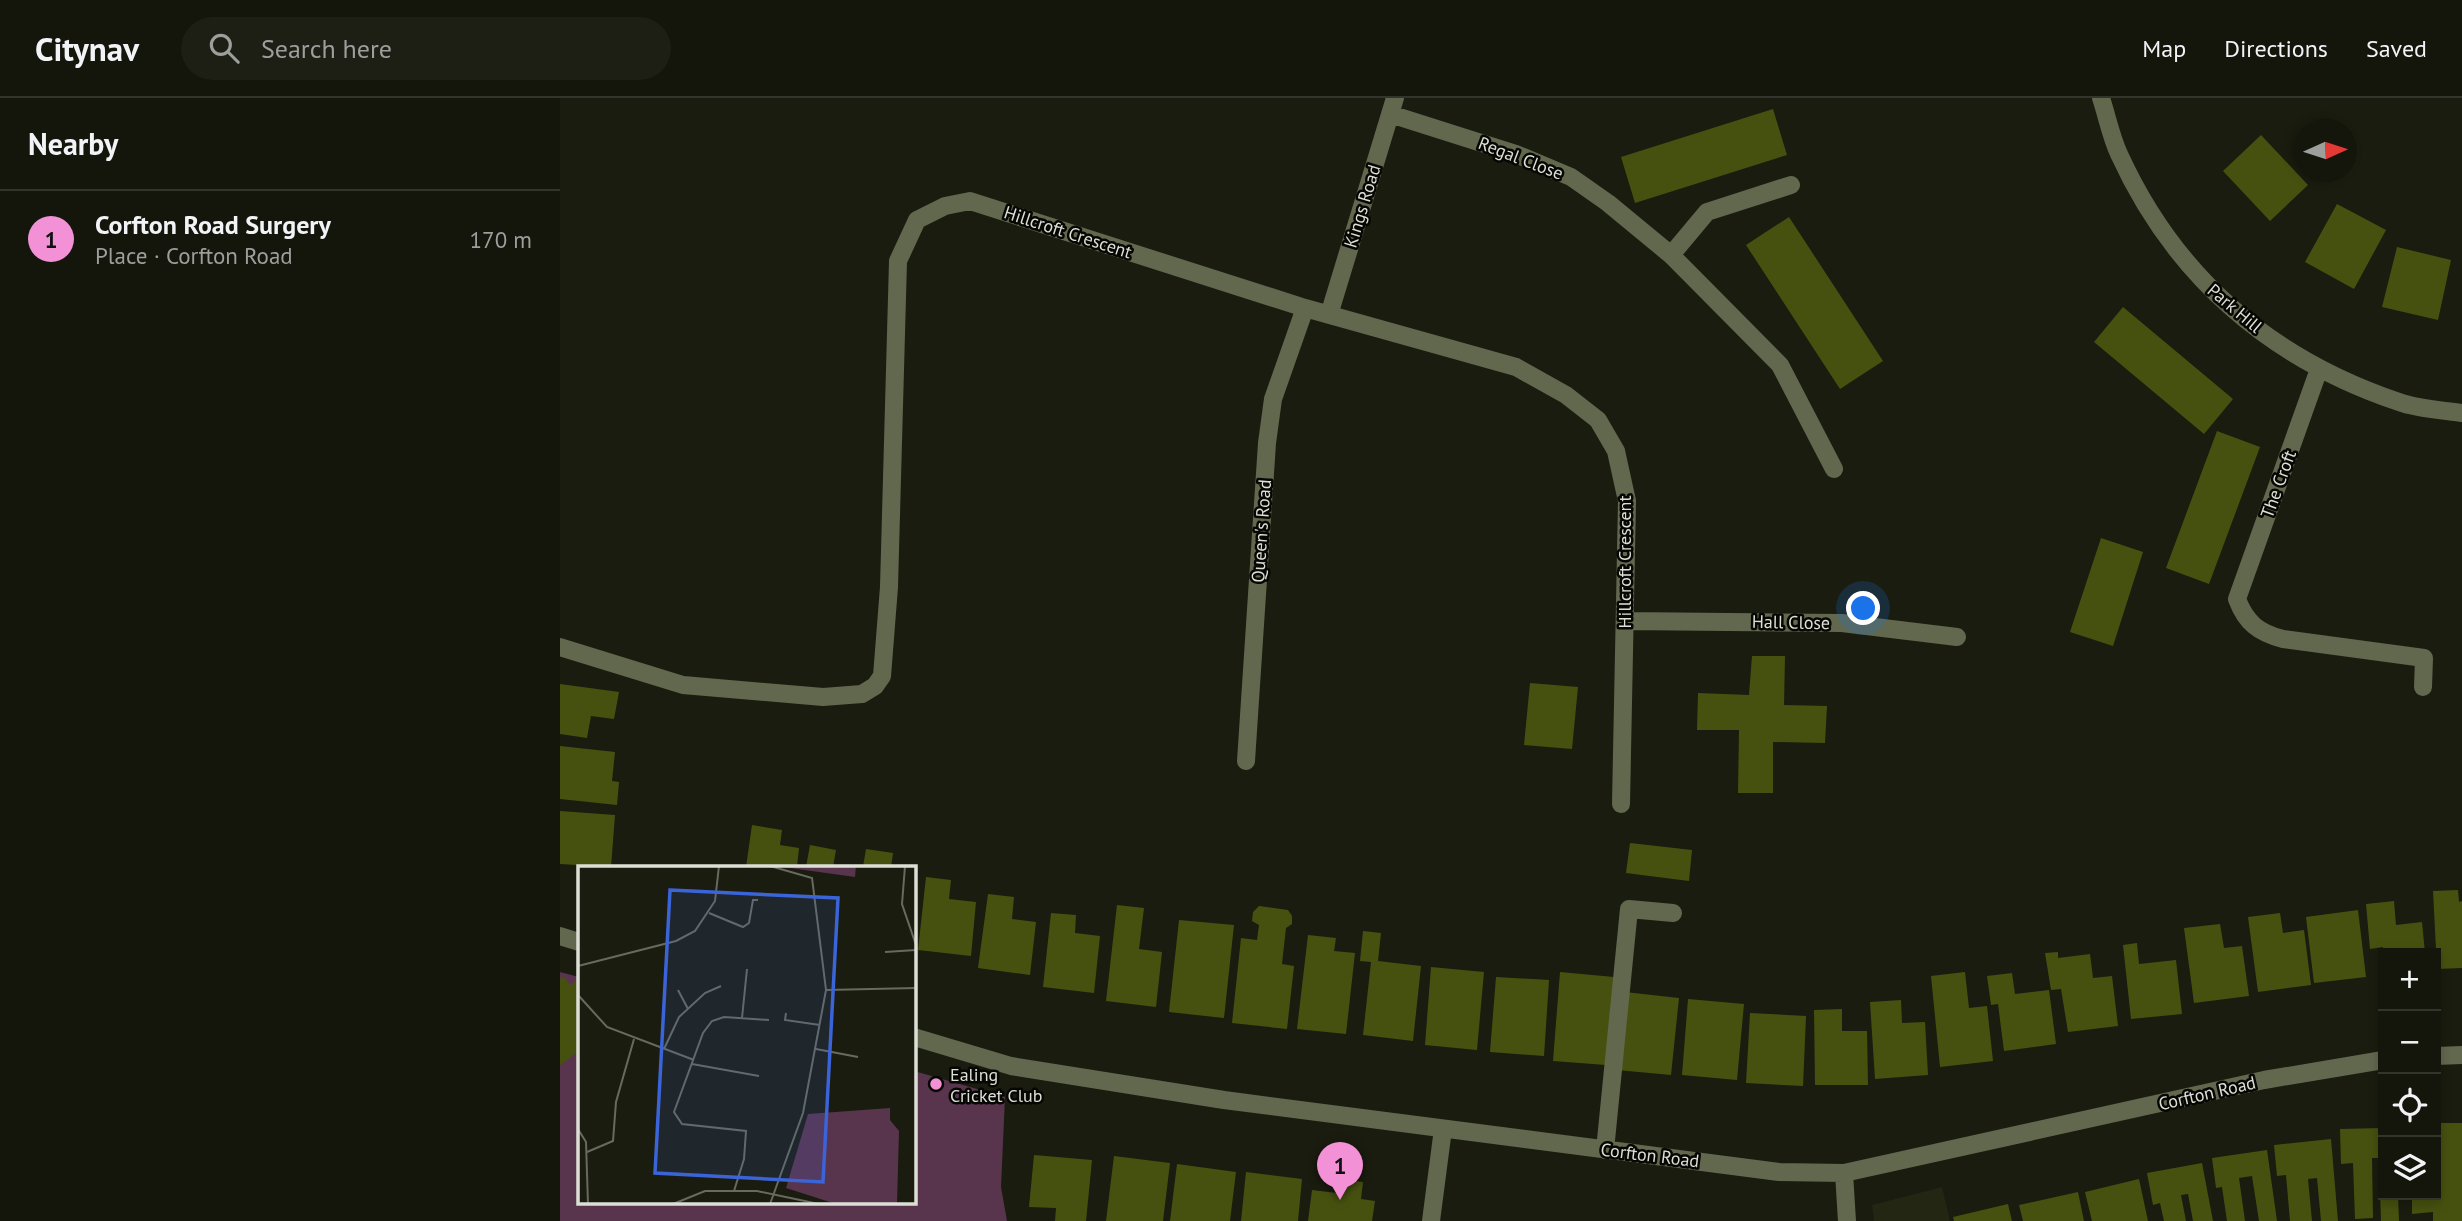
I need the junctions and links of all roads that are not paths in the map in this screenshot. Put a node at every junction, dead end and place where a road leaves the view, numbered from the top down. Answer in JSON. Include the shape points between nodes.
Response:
{"nodes":[{"id":1,"x":2101,"y":98,"type":"edge"},
{"id":2,"x":1392,"y":106,"type":"edge"},
{"id":3,"x":1791,"y":185,"type":"dead end"},
{"id":4,"x":1671,"y":255,"type":"junction"},
{"id":5,"x":1304,"y":307,"type":"junction"},
{"id":6,"x":1329,"y":315,"type":"junction"},
{"id":7,"x":2319,"y":369,"type":"junction"},
{"id":8,"x":2462,"y":413,"type":"edge"},
{"id":9,"x":1834,"y":469,"type":"dead end"},
{"id":10,"x":1625,"y":621,"type":"junction"},
{"id":11,"x":1957,"y":637,"type":"dead end"},
{"id":12,"x":560,"y":647,"type":"edge"},
{"id":13,"x":2423,"y":687,"type":"dead end"},
{"id":14,"x":1246,"y":761,"type":"dead end"},
{"id":15,"x":1621,"y":804,"type":"dead end"},
{"id":16,"x":1673,"y":913,"type":"dead end"},
{"id":17,"x":560,"y":936,"type":"edge"},
{"id":18,"x":578,"y":942,"type":"edge"},
{"id":19,"x":915,"y":1037,"type":"edge"},
{"id":20,"x":2462,"y":1055,"type":"edge"},
{"id":21,"x":2441,"y":1056,"type":"edge"},
{"id":22,"x":2378,"y":1060,"type":"edge"},
{"id":23,"x":1443,"y":1129,"type":"junction"},
{"id":24,"x":1605,"y":1150,"type":"junction"},
{"id":25,"x":1844,"y":1173,"type":"junction"},
{"id":26,"x":1431,"y":1221,"type":"edge"},
{"id":27,"x":1847,"y":1221,"type":"edge"}],
"edges":[{"from":1,"to":7,"type":"street","name":"Park Hill","via":[[2118,152],[2155,223],[2196,275],[2248,322]]},
{"from":2,"to":4,"type":"street","name":"Regal Close","via":[[1571,177]]},
{"from":2,"to":6,"type":"street","name":"Kings Road"},
{"from":3,"to":4,"type":"street","via":[[1707,212]]},
{"from":4,"to":9,"type":"street","name":"Regal Close","via":[[1780,365]]},
{"from":5,"to":6,"type":"street","name":"Hillcroft Crescent"},
{"from":5,"to":12,"type":"street","name":"Hillcroft Crescent","via":[[1002,210],[970,201],[945,206],[917,220],[898,261],[889,587],[882,676],[875,687],[862,694],[823,697],[683,685]]},
{"from":5,"to":14,"type":"street","name":"Queen's Road","via":[[1273,399],[1267,443]]},
{"from":6,"to":10,"type":"street","name":"Hillcroft Crescent","via":[[1516,367],[1566,395],[1598,420],[1616,451],[1626,501]]},
{"from":7,"to":8,"type":"street","name":"Park Hill","via":[[2401,403]]},
{"from":7,"to":13,"type":"street","name":"The Croft","via":[[2237,599],[2251,625],[2266,635],[2424,658]]},
{"from":10,"to":11,"type":"street","name":"Hall Close","via":[[1842,624]]},
{"from":10,"to":15,"type":"street","name":"Hillcroft Crescent"},
{"from":16,"to":24,"type":"street","via":[[1629,909]]},
{"from":17,"to":18,"type":"street"},
{"from":19,"to":23,"type":"street","name":"Corfton Road","via":[[1011,1066]]},
{"from":20,"to":21,"type":"street"},
{"from":22,"to":25,"type":"street","name":"Corfton Road","via":[[2263,1080]]},
{"from":23,"to":24,"type":"street","name":"Corfton Road"},
{"from":23,"to":26,"type":"street"},
{"from":24,"to":25,"type":"street","name":"Corfton Road","via":[[1779,1172]]},
{"from":25,"to":27,"type":"street"}]}
